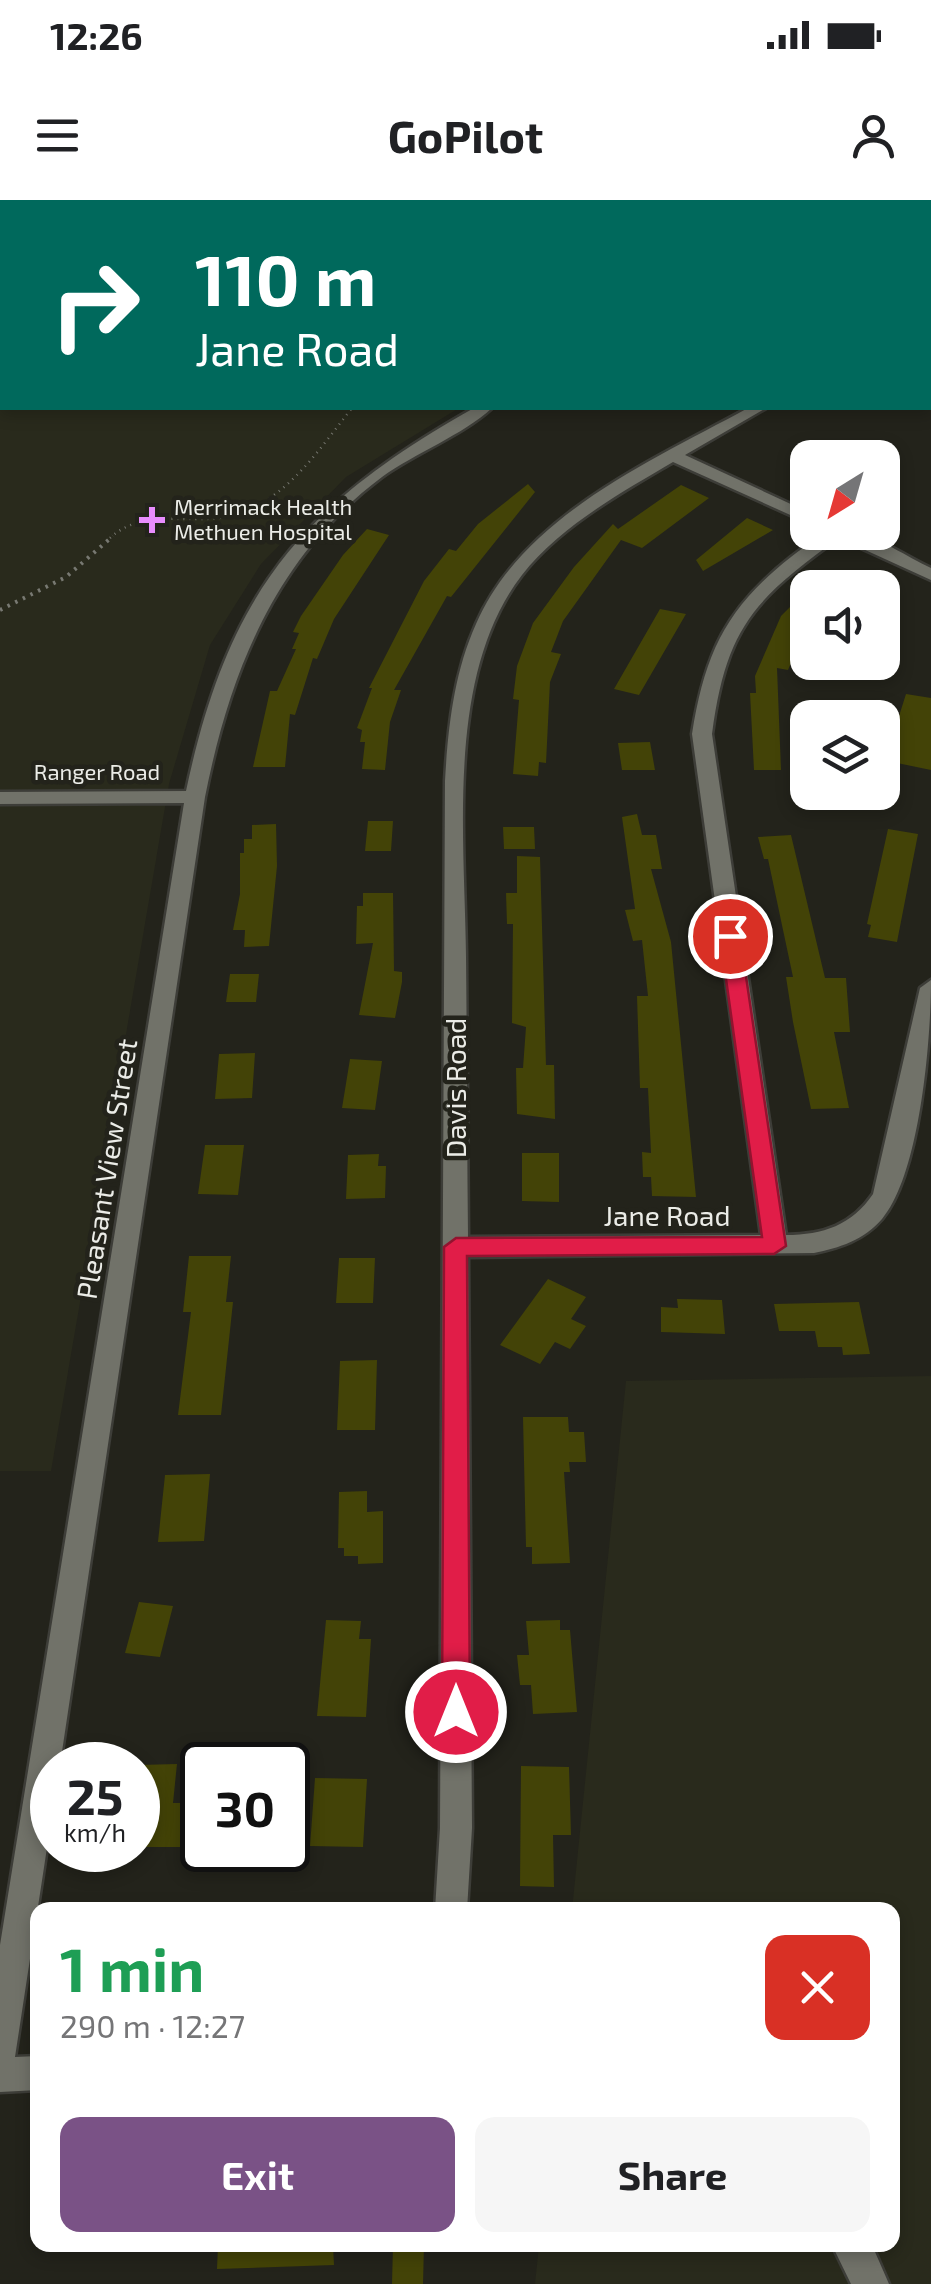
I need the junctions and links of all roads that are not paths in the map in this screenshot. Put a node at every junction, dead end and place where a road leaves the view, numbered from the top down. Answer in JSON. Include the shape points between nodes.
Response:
{"nodes":[{"id":1,"x":481,"y":410,"type":"edge"},
{"id":2,"x":754,"y":410,"type":"edge"},
{"id":3,"x":672,"y":456,"type":"junction"},
{"id":4,"x":790,"y":510,"type":"edge"},
{"id":5,"x":811,"y":550,"type":"edge"},
{"id":6,"x":877,"y":550,"type":"edge"},
{"id":7,"x":931,"y":575,"type":"edge"},
{"id":8,"x":194,"y":797,"type":"junction"},
{"id":9,"x":0,"y":798,"type":"edge"},
{"id":10,"x":931,"y":988,"type":"edge"},
{"id":11,"x":774,"y":1246,"type":"junction"},
{"id":12,"x":456,"y":1247,"type":"junction"},
{"id":13,"x":451,"y":1902,"type":"edge"},
{"id":14,"x":0,"y":2051,"type":"edge"},
{"id":15,"x":30,"y":2073,"type":"edge"},
{"id":16,"x":0,"y":2075,"type":"edge"},
{"id":17,"x":855,"y":2252,"type":"edge"},
{"id":18,"x":870,"y":2284,"type":"edge"}],
"edges":[{"from":1,"to":8,"type":"street","name":"Pleasant View Street","via":[[357,489],[270,586],[224,678]]},
{"from":2,"to":3,"type":"street","name":"Davis Road"},
{"from":3,"to":4,"type":"street"},
{"from":3,"to":12,"type":"street","name":"Davis Road","via":[[582,514],[512,575],[466,676],[455,781]]},
{"from":5,"to":11,"type":"street","via":[[750,600],[729,628],[712,669],[702,734]]},
{"from":6,"to":7,"type":"street"},
{"from":8,"to":9,"type":"street","name":"Ranger Road"},
{"from":8,"to":14,"type":"street","name":"Pleasant View Street"},
{"from":10,"to":11,"type":"street","name":"Jane Road","via":[[882,1204],[851,1233],[827,1244]]},
{"from":11,"to":12,"type":"street","name":"Jane Road"},
{"from":12,"to":13,"type":"street","name":"Davis Road"},
{"from":15,"to":16,"type":"street"},
{"from":17,"to":18,"type":"street"}]}
